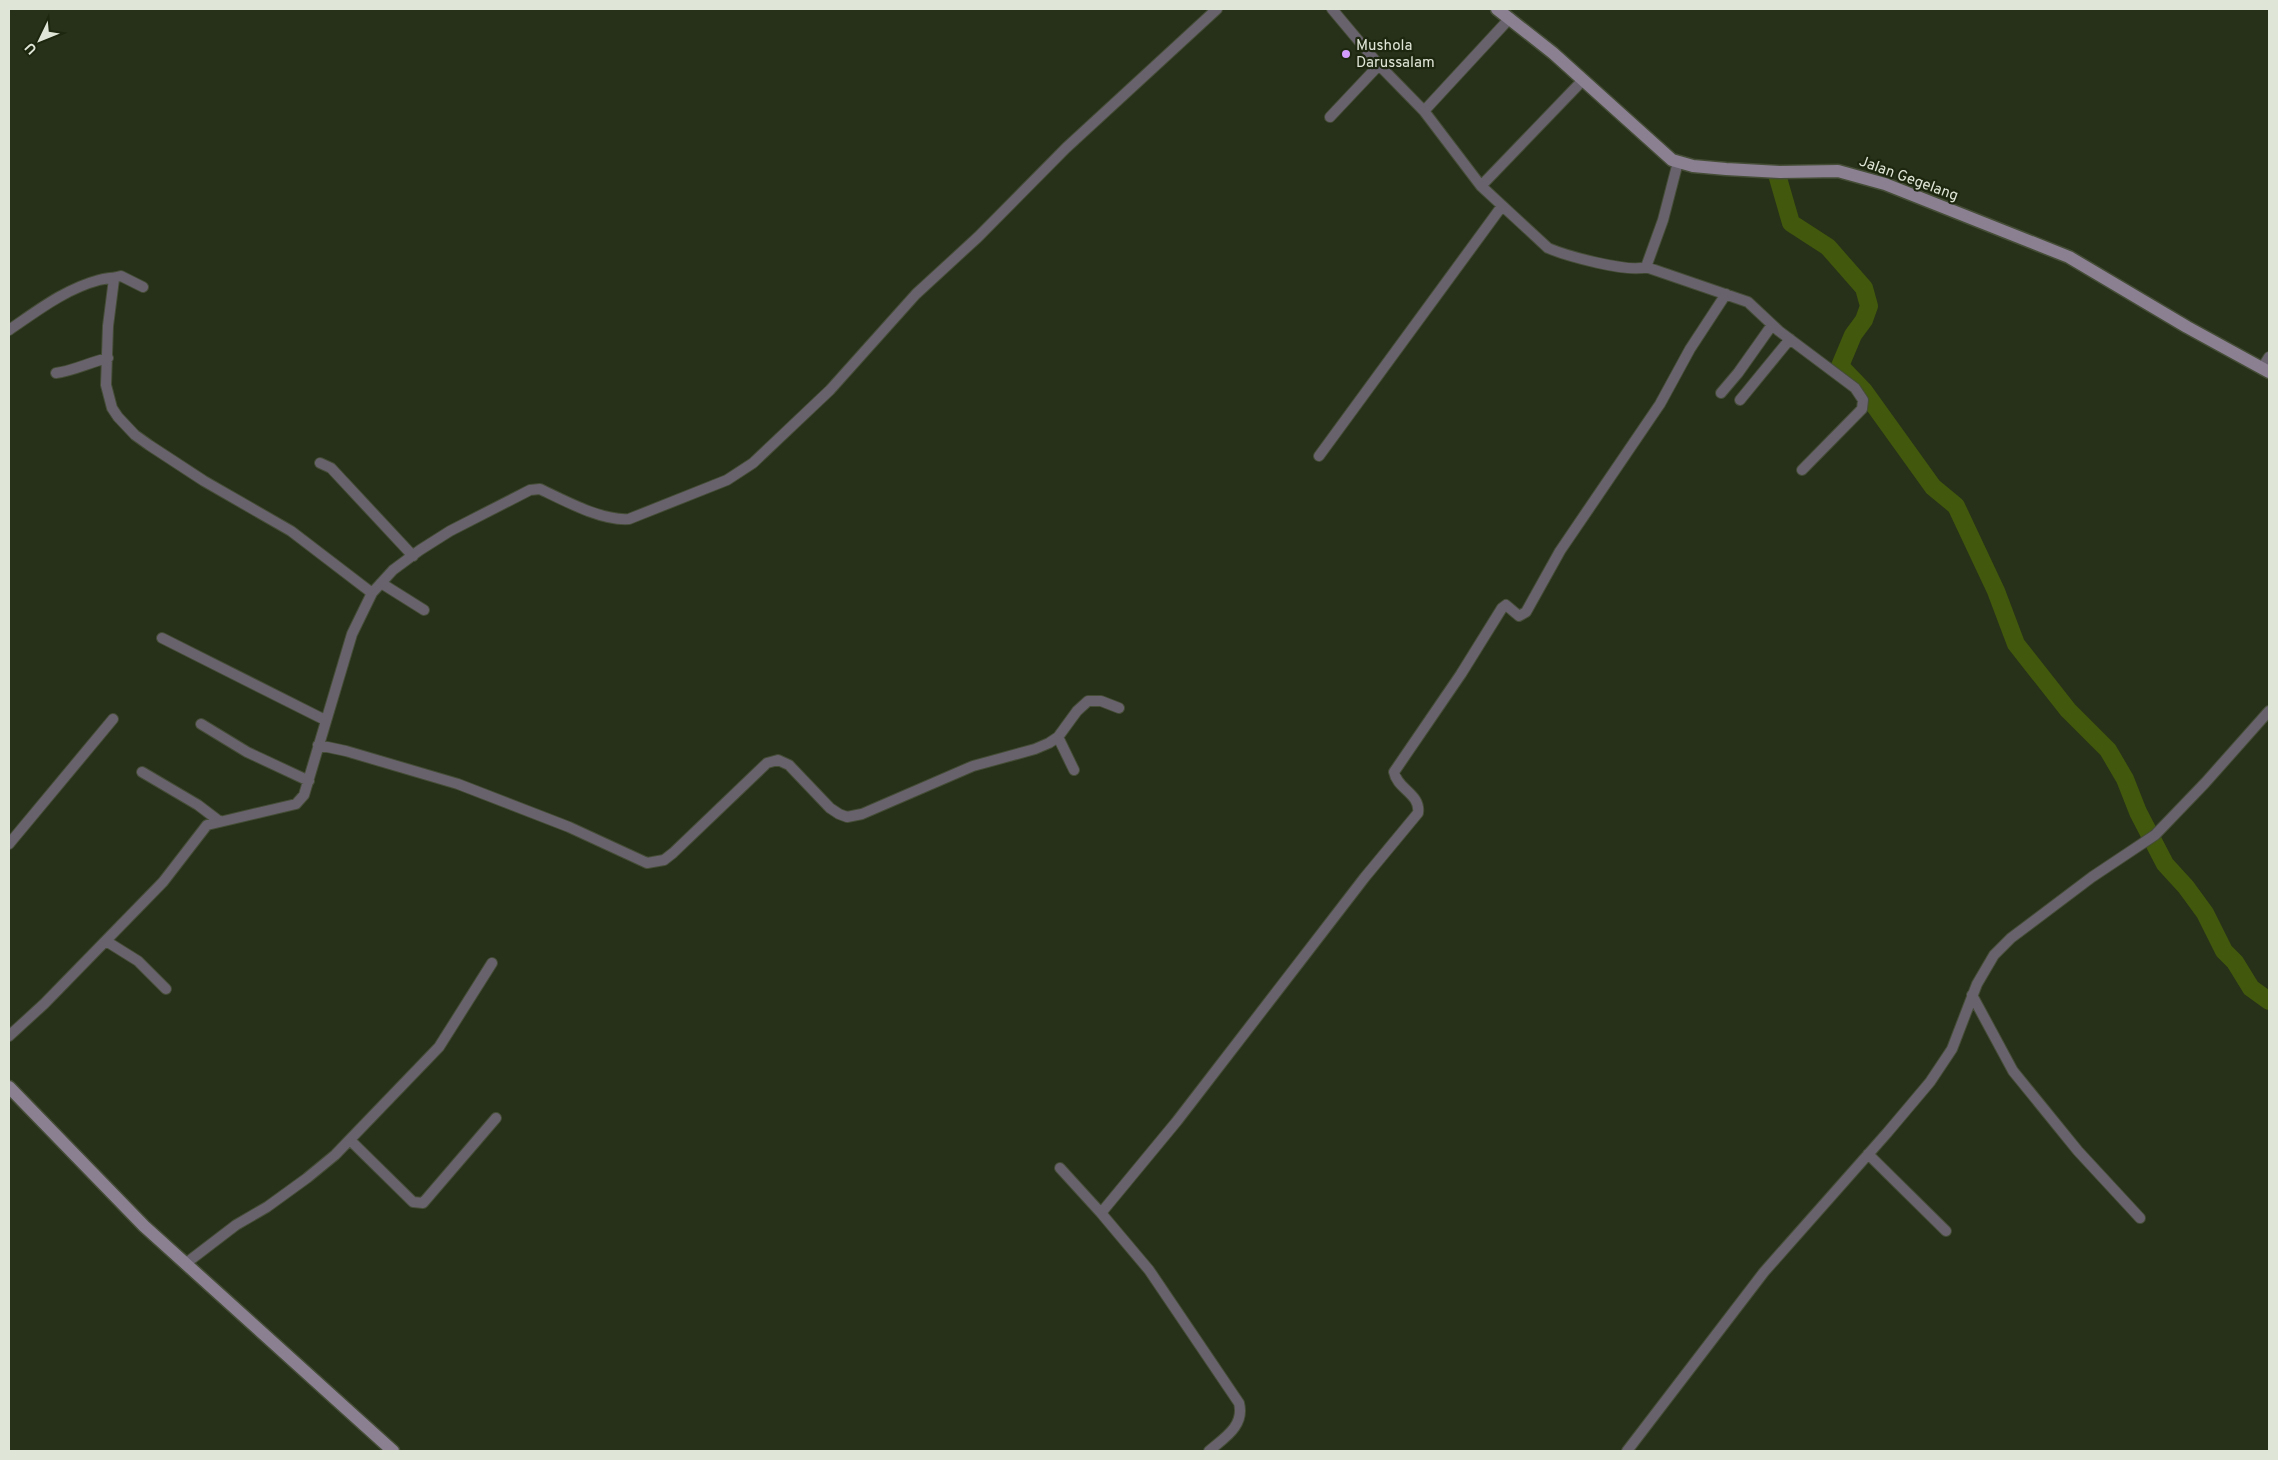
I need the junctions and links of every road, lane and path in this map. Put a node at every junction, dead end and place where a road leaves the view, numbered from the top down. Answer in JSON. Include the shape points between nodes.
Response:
{"nodes":[{"id":1,"x":1217,"y":9,"type":"edge"},
{"id":2,"x":1332,"y":9,"type":"edge"},
{"id":3,"x":1497,"y":9,"type":"edge"},
{"id":4,"x":1510,"y":18,"type":"junction"},
{"id":5,"x":1379,"y":64,"type":"junction"},
{"id":6,"x":1583,"y":80,"type":"junction"},
{"id":7,"x":1424,"y":111,"type":"junction"},
{"id":8,"x":1330,"y":117,"type":"dead end"},
{"id":9,"x":1678,"y":162,"type":"junction"},
{"id":10,"x":1481,"y":186,"type":"junction"},
{"id":11,"x":1502,"y":206,"type":"junction"},
{"id":12,"x":1646,"y":267,"type":"junction"},
{"id":13,"x":114,"y":279,"type":"junction"},
{"id":14,"x":143,"y":287,"type":"dead end"},
{"id":15,"x":1726,"y":294,"type":"junction"},
{"id":16,"x":1772,"y":325,"type":"junction"},
{"id":17,"x":9,"y":330,"type":"edge"},
{"id":18,"x":1790,"y":339,"type":"junction"},
{"id":19,"x":2269,"y":357,"type":"edge"},
{"id":20,"x":108,"y":358,"type":"junction"},
{"id":21,"x":2266,"y":370,"type":"edge"},
{"id":22,"x":56,"y":373,"type":"dead end"},
{"id":23,"x":1721,"y":393,"type":"dead end"},
{"id":24,"x":1740,"y":400,"type":"dead end"},
{"id":25,"x":1319,"y":456,"type":"dead end"},
{"id":26,"x":320,"y":463,"type":"dead end"},
{"id":27,"x":1802,"y":470,"type":"dead end"},
{"id":28,"x":413,"y":556,"type":"junction"},
{"id":29,"x":381,"y":583,"type":"junction"},
{"id":30,"x":372,"y":593,"type":"junction"},
{"id":31,"x":424,"y":610,"type":"dead end"},
{"id":32,"x":162,"y":638,"type":"dead end"},
{"id":33,"x":1119,"y":708,"type":"dead end"},
{"id":34,"x":2269,"y":711,"type":"edge"},
{"id":35,"x":113,"y":719,"type":"dead end"},
{"id":36,"x":325,"y":720,"type":"junction"},
{"id":37,"x":201,"y":724,"type":"dead end"},
{"id":38,"x":1058,"y":737,"type":"junction"},
{"id":39,"x":318,"y":745,"type":"junction"},
{"id":40,"x":1074,"y":770,"type":"dead end"},
{"id":41,"x":142,"y":772,"type":"dead end"},
{"id":42,"x":308,"y":781,"type":"junction"},
{"id":43,"x":219,"y":821,"type":"junction"},
{"id":44,"x":9,"y":844,"type":"edge"},
{"id":45,"x":106,"y":941,"type":"junction"},
{"id":46,"x":492,"y":964,"type":"dead end"},
{"id":47,"x":166,"y":989,"type":"dead end"},
{"id":48,"x":1972,"y":995,"type":"junction"},
{"id":49,"x":9,"y":1036,"type":"edge"},
{"id":50,"x":9,"y":1087,"type":"edge"},
{"id":51,"x":496,"y":1118,"type":"dead end"},
{"id":52,"x":350,"y":1140,"type":"junction"},
{"id":53,"x":1868,"y":1154,"type":"junction"},
{"id":54,"x":1060,"y":1168,"type":"dead end"},
{"id":55,"x":1101,"y":1212,"type":"junction"},
{"id":56,"x":2140,"y":1218,"type":"dead end"},
{"id":57,"x":1946,"y":1231,"type":"dead end"},
{"id":58,"x":185,"y":1264,"type":"junction"},
{"id":59,"x":392,"y":1451,"type":"edge"},
{"id":60,"x":1209,"y":1451,"type":"edge"},
{"id":61,"x":1627,"y":1451,"type":"edge"}],
"edges":[{"from":1,"to":28,"type":"street","via":[[1066,148],[916,294],[830,390],[753,463],[727,480],[629,520],[603,517],[540,489],[530,490],[450,531]]},
{"from":2,"to":5,"type":"street"},
{"from":3,"to":4,"type":"street","name":"Jalan Gegelang"},
{"from":4,"to":6,"type":"street","name":"Jalan Gegelang"},
{"from":4,"to":7,"type":"street"},
{"from":5,"to":7,"type":"street"},
{"from":5,"to":8,"type":"street"},
{"from":6,"to":9,"type":"street","name":"Jalan Gegelang","via":[[1666,156]]},
{"from":6,"to":10,"type":"street"},
{"from":7,"to":10,"type":"street"},
{"from":9,"to":12,"type":"street","via":[[1663,220]]},
{"from":9,"to":21,"type":"street","name":"Jalan Gegelang","via":[[1762,172],[1838,171],[1885,184],[2069,257]]},
{"from":10,"to":11,"type":"street"},
{"from":11,"to":12,"type":"street","via":[[1556,252],[1637,269]]},
{"from":11,"to":25,"type":"street"},
{"from":12,"to":15,"type":"street"},
{"from":13,"to":14,"type":"street","via":[[124,276]]},
{"from":13,"to":17,"type":"street","via":[[100,280],[63,295]]},
{"from":13,"to":20,"type":"street"},
{"from":15,"to":16,"type":"street","via":[[1748,302]]},
{"from":15,"to":55,"type":"street","via":[[1690,349],[1660,404],[1560,552],[1526,612],[1519,616],[1506,605],[1502,608],[1394,772],[1398,781],[1415,798],[1418,813]]},
{"from":16,"to":18,"type":"street"},
{"from":16,"to":23,"type":"street"},
{"from":18,"to":24,"type":"street"},
{"from":18,"to":27,"type":"street","via":[[1846,380],[1863,400],[1862,409]]},
{"from":19,"to":21,"type":"street"},
{"from":20,"to":22,"type":"street"},
{"from":20,"to":30,"type":"street","via":[[107,391],[112,408],[135,434],[204,481],[291,531]]},
{"from":26,"to":28,"type":"street","via":[[331,468]]},
{"from":28,"to":29,"type":"street"},
{"from":29,"to":30,"type":"street"},
{"from":29,"to":31,"type":"street"},
{"from":30,"to":36,"type":"street","via":[[352,634]]},
{"from":32,"to":36,"type":"street"},
{"from":33,"to":38,"type":"street","via":[[1096,700],[1083,704]]},
{"from":34,"to":48,"type":"street","via":[[2152,837],[2011,938],[1988,963]]},
{"from":35,"to":44,"type":"street"},
{"from":36,"to":39,"type":"street"},
{"from":37,"to":42,"type":"street","via":[[247,752]]},
{"from":38,"to":39,"type":"street","via":[[1035,749],[973,766],[862,814],[847,817],[830,808],[789,765],[778,760],[767,763],[673,853],[664,860],[647,863],[569,827],[458,784]]},
{"from":38,"to":40,"type":"street"},
{"from":39,"to":42,"type":"street"},
{"from":41,"to":43,"type":"street"},
{"from":42,"to":43,"type":"street","via":[[304,795],[296,804]]},
{"from":43,"to":45,"type":"street","via":[[207,825],[163,882]]},
{"from":45,"to":47,"type":"street","via":[[138,961]]},
{"from":45,"to":49,"type":"street"},
{"from":46,"to":52,"type":"street","via":[[439,1047]]},
{"from":48,"to":53,"type":"street","via":[[1956,1041],[1945,1061],[1904,1115]]},
{"from":48,"to":56,"type":"street","via":[[2018,1078],[2078,1151]]},
{"from":50,"to":58,"type":"street"},
{"from":51,"to":52,"type":"street","via":[[423,1203],[418,1204]]},
{"from":52,"to":58,"type":"street","via":[[307,1178]]},
{"from":53,"to":57,"type":"street"},
{"from":53,"to":61,"type":"street","via":[[1764,1272]]},
{"from":54,"to":55,"type":"street"},
{"from":55,"to":60,"type":"street","via":[[1149,1270],[1239,1403],[1238,1423]]},
{"from":58,"to":59,"type":"street"}]}
